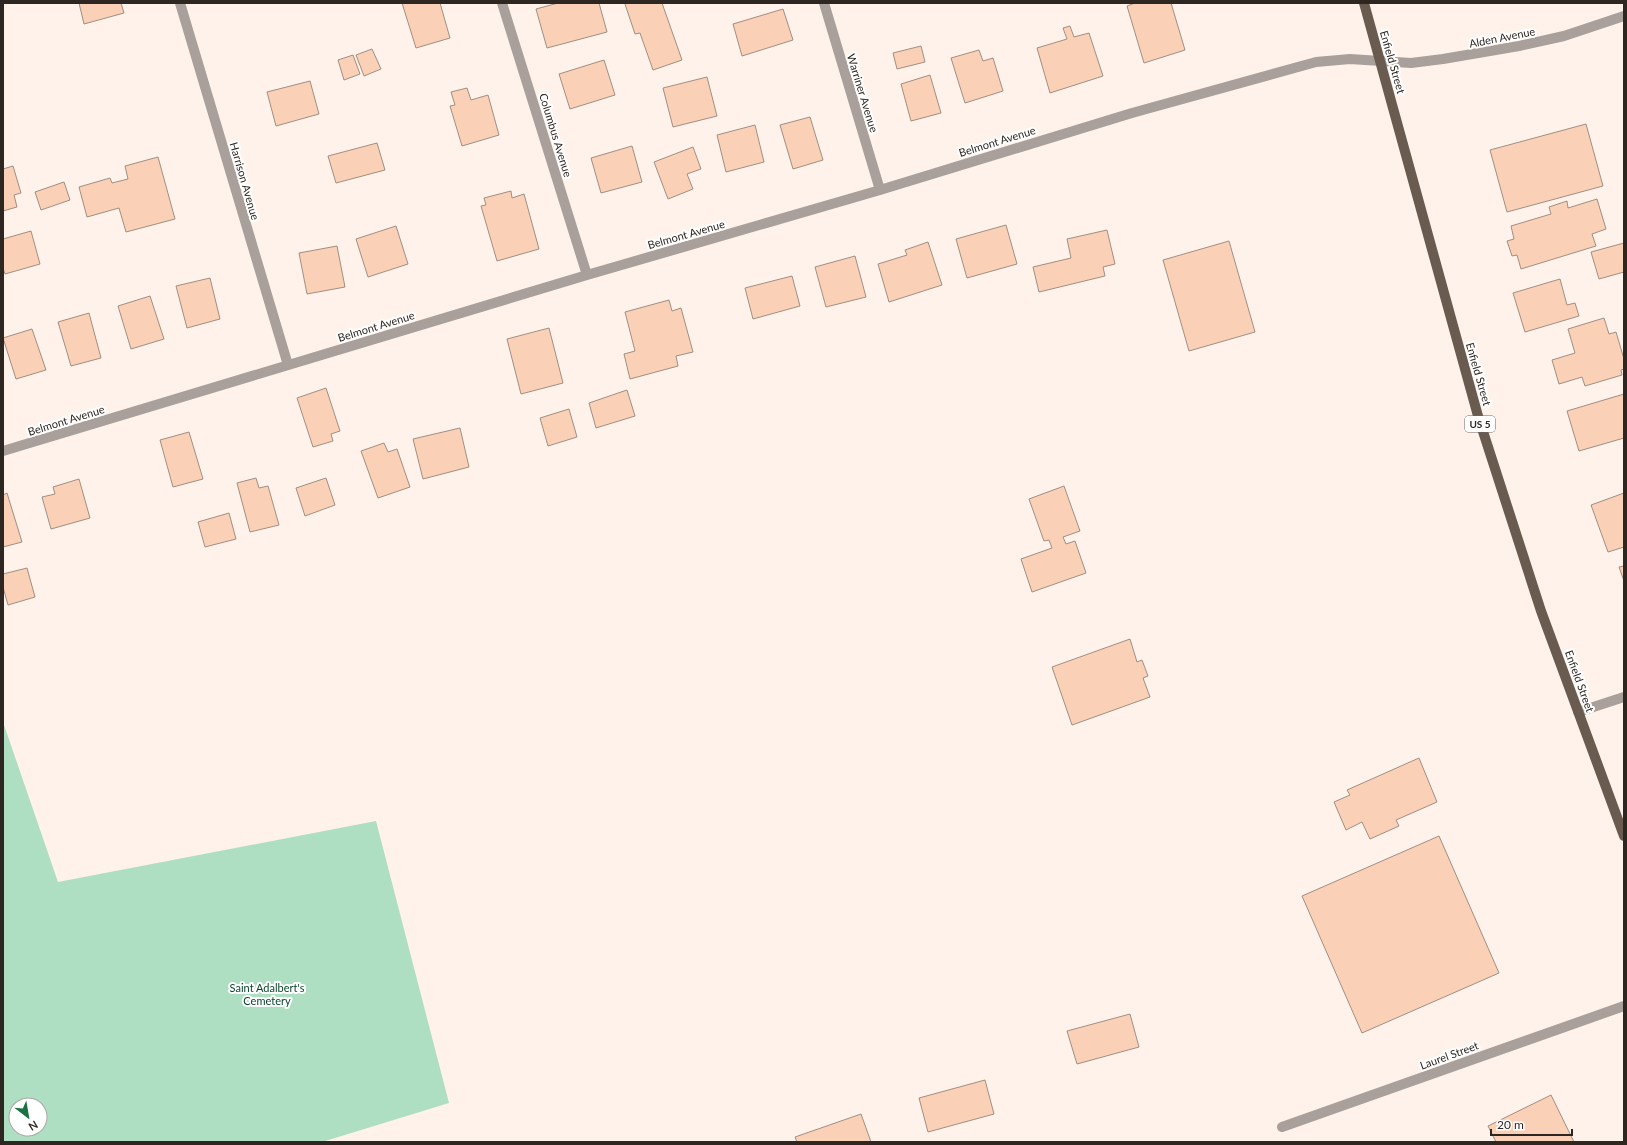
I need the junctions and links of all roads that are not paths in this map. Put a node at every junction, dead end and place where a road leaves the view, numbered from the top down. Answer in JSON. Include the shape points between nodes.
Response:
{"nodes":[{"id":1,"x":180,"y":3,"type":"edge"},
{"id":2,"x":502,"y":3,"type":"edge"},
{"id":3,"x":824,"y":3,"type":"edge"},
{"id":4,"x":1364,"y":3,"type":"edge"},
{"id":5,"x":1624,"y":16,"type":"edge"},
{"id":6,"x":1380,"y":61,"type":"junction"},
{"id":7,"x":880,"y":190,"type":"junction"},
{"id":8,"x":587,"y":275,"type":"junction"},
{"id":9,"x":288,"y":365,"type":"junction"},
{"id":10,"x":3,"y":451,"type":"edge"},
{"id":11,"x":1624,"y":697,"type":"edge"},
{"id":12,"x":1578,"y":712,"type":"junction"},
{"id":13,"x":1624,"y":836,"type":"edge"},
{"id":14,"x":1624,"y":1006,"type":"edge"},
{"id":15,"x":1282,"y":1128,"type":"dead end"}],
"edges":[{"from":1,"to":9,"type":"street","name":"Harrison Avenue"},
{"from":2,"to":8,"type":"street","name":"Columbus Avenue"},
{"from":3,"to":7,"type":"street","name":"Warriner Avenue"},
{"from":4,"to":6,"type":"main road","name":"Enfield Street","number":"US 5"},
{"from":5,"to":6,"type":"street","name":"Alden Avenue","via":[[1564,36],[1519,46],[1411,63]]},
{"from":6,"to":7,"type":"street","name":"Belmont Avenue","via":[[1350,59],[1316,62],[1132,113]]},
{"from":6,"to":12,"type":"main road","name":"Enfield Street","number":"US 5","via":[[1478,416],[1541,611]]},
{"from":7,"to":8,"type":"street","name":"Belmont Avenue"},
{"from":8,"to":9,"type":"street","name":"Belmont Avenue"},
{"from":9,"to":10,"type":"street","name":"Belmont Avenue"},
{"from":11,"to":12,"type":"street"},
{"from":12,"to":13,"type":"main road","name":"Enfield Street","number":"US 5"},
{"from":14,"to":15,"type":"street","name":"Laurel Street"}]}
